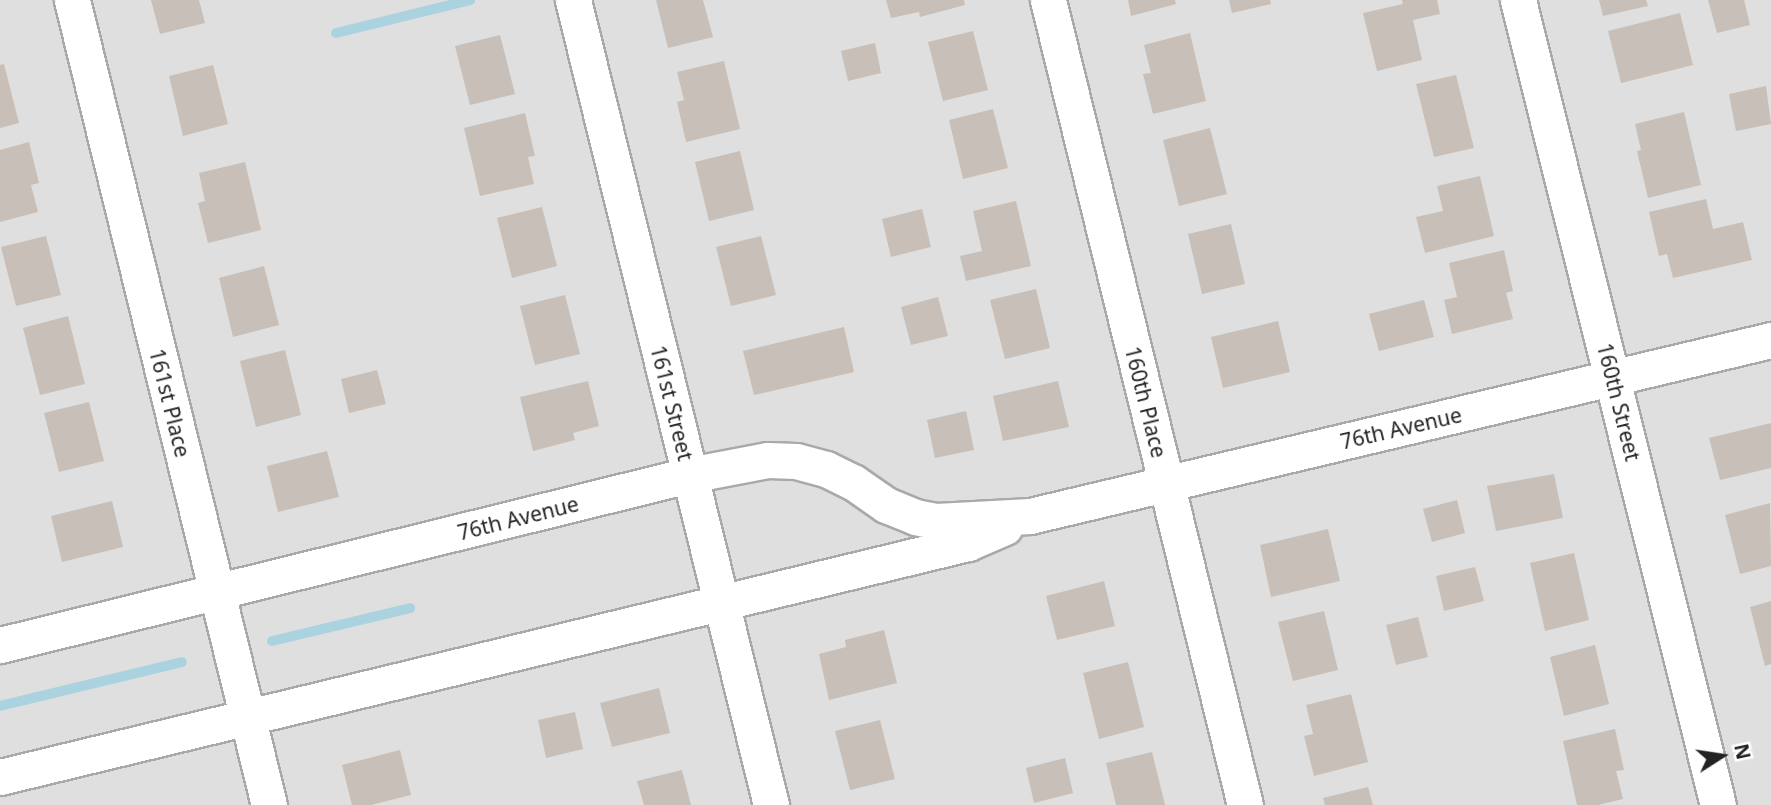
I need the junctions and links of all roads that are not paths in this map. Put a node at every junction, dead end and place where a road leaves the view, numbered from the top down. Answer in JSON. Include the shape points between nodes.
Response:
{"nodes":[{"id":1,"x":72,"y":0,"type":"edge"},
{"id":2,"x":573,"y":0,"type":"edge"},
{"id":3,"x":1048,"y":0,"type":"edge"},
{"id":4,"x":1518,"y":0,"type":"edge"},
{"id":5,"x":1771,"y":340,"type":"edge"},
{"id":6,"x":1613,"y":377,"type":"junction"},
{"id":7,"x":689,"y":475,"type":"junction"},
{"id":8,"x":1166,"y":484,"type":"junction"},
{"id":9,"x":1030,"y":516,"type":"junction"},
{"id":10,"x":217,"y":592,"type":"junction"},
{"id":11,"x":721,"y":602,"type":"junction"},
{"id":12,"x":0,"y":645,"type":"edge"},
{"id":13,"x":248,"y":718,"type":"junction"},
{"id":14,"x":0,"y":777,"type":"edge"},
{"id":15,"x":269,"y":805,"type":"edge"},
{"id":16,"x":771,"y":805,"type":"edge"},
{"id":17,"x":1245,"y":805,"type":"edge"},
{"id":18,"x":1718,"y":805,"type":"edge"}],
"edges":[{"from":1,"to":10,"type":"street","name":"161st Place"},
{"from":2,"to":7,"type":"street","name":"161st Street"},
{"from":3,"to":8,"type":"street","name":"160th Place"},
{"from":4,"to":6,"type":"street","name":"160th Street"},
{"from":5,"to":6,"type":"street","name":"76th Avenue"},
{"from":6,"to":8,"type":"street","name":"76th Avenue"},
{"from":6,"to":18,"type":"street","name":"160th Street"},
{"from":7,"to":9,"type":"street","name":"76th Avenue","via":[[768,460],[796,461],[826,469],[915,517],[936,521]]},
{"from":7,"to":10,"type":"street","name":"76th Avenue"},
{"from":7,"to":11,"type":"street","name":"161st Street"},
{"from":8,"to":9,"type":"street","name":"76th Avenue"},
{"from":8,"to":17,"type":"street","name":"160th Place"},
{"from":9,"to":11,"type":"street","name":"76th Avenue","via":[[968,543]]},
{"from":10,"to":12,"type":"street","name":"76th Avenue"},
{"from":10,"to":13,"type":"street","name":"161st Place"},
{"from":11,"to":13,"type":"street","name":"76th Avenue"},
{"from":11,"to":16,"type":"street","name":"161st Street"},
{"from":13,"to":14,"type":"street","name":"76th Avenue"},
{"from":13,"to":15,"type":"street","name":"161st Place"}]}
